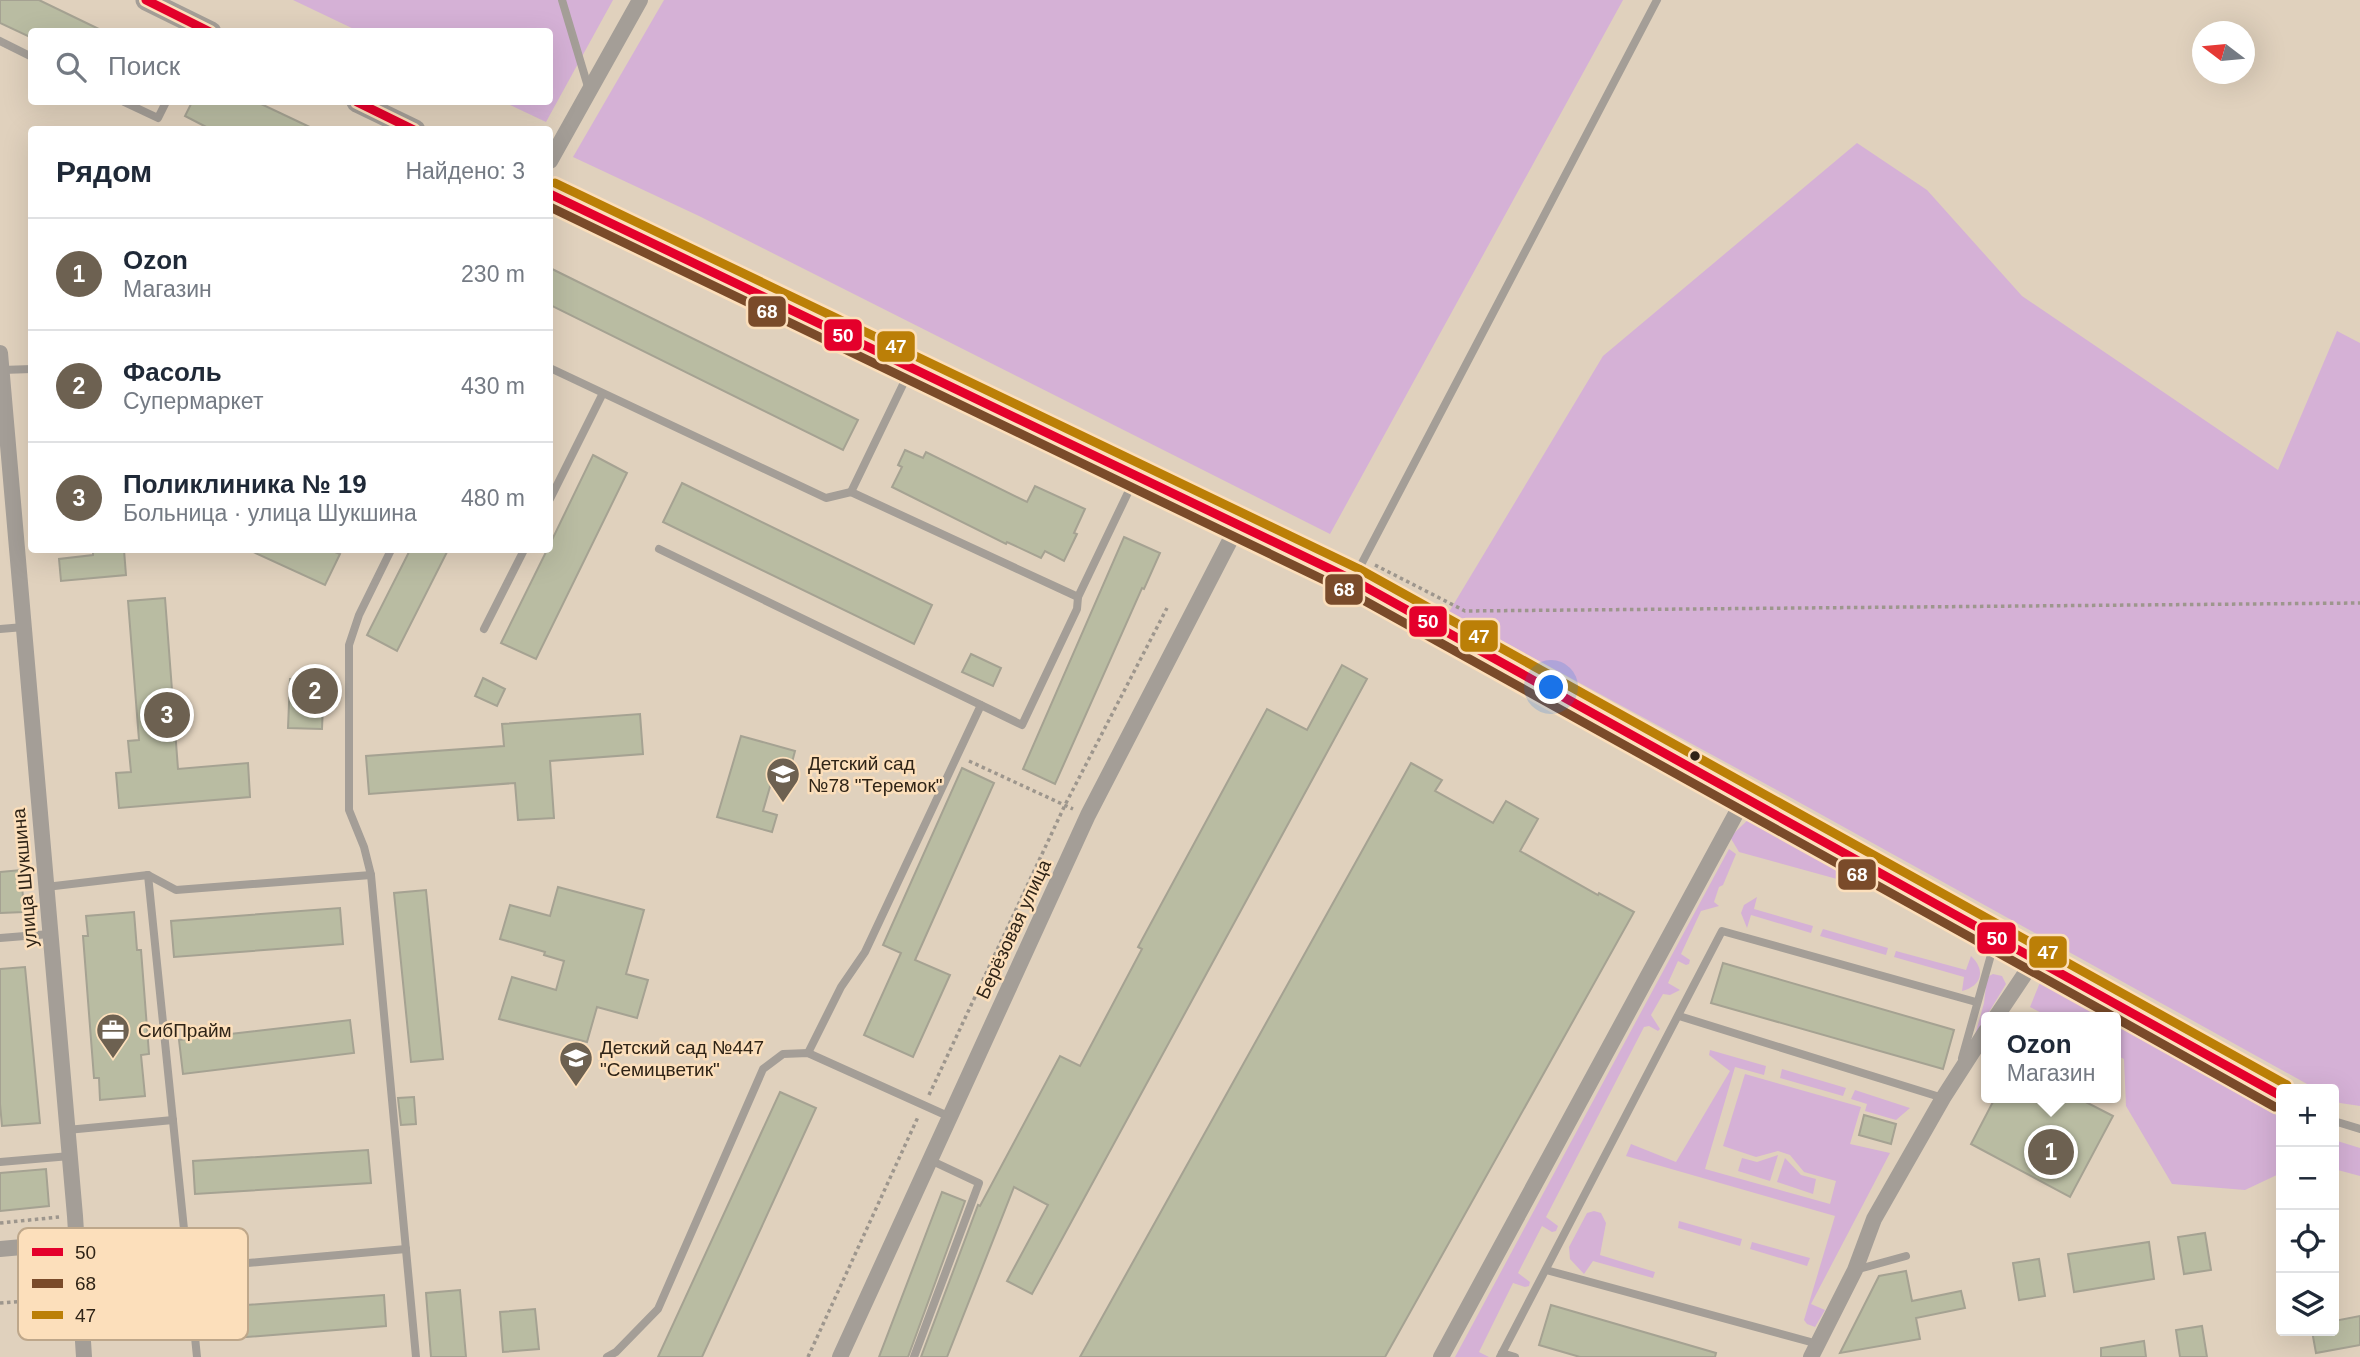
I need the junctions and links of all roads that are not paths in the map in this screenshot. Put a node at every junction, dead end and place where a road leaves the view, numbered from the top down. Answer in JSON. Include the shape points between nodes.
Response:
{"nodes":[{"id":1,"x":146,"y":0,"type":"edge"},
{"id":2,"x":562,"y":0,"type":"edge"},
{"id":3,"x":640,"y":0,"type":"edge"},
{"id":4,"x":1657,"y":0,"type":"edge"},
{"id":5,"x":202,"y":28,"type":"edge"},
{"id":6,"x":0,"y":41,"type":"edge"},
{"id":7,"x":28,"y":55,"type":"edge"},
{"id":8,"x":589,"y":90,"type":"junction"},
{"id":9,"x":130,"y":105,"type":"edge"},
{"id":10,"x":164,"y":105,"type":"edge"},
{"id":11,"x":363,"y":105,"type":"edge"},
{"id":12,"x":407,"y":126,"type":"edge"},
{"id":13,"x":553,"y":156,"type":"edge"},
{"id":14,"x":553,"y":196,"type":"edge"},
{"id":15,"x":0,"y":353,"type":"edge"},
{"id":16,"x":911,"y":368,"type":"junction"},
{"id":17,"x":28,"y":369,"type":"edge"},
{"id":18,"x":2,"y":370,"type":"edge"},
{"id":19,"x":553,"y":370,"type":"edge"},
{"id":20,"x":602,"y":395,"type":"junction"},
{"id":21,"x":2,"y":410,"type":"edge"},
{"id":22,"x":1136,"y":476,"type":"junction"},
{"id":23,"x":851,"y":492,"type":"junction"},
{"id":24,"x":553,"y":493,"type":"edge"},
{"id":25,"x":1238,"y":525,"type":"junction"},
{"id":26,"x":659,"y":549,"type":"dead end"},
{"id":27,"x":390,"y":553,"type":"edge"},
{"id":28,"x":522,"y":553,"type":"edge"},
{"id":29,"x":1353,"y":580,"type":"junction"},
{"id":30,"x":1078,"y":597,"type":"junction"},
{"id":31,"x":24,"y":627,"type":"junction"},
{"id":32,"x":0,"y":629,"type":"edge"},
{"id":33,"x":484,"y":629,"type":"dead end"},
{"id":34,"x":981,"y":705,"type":"junction"},
{"id":35,"x":1745,"y":797,"type":"junction"},
{"id":36,"x":148,"y":875,"type":"junction"},
{"id":37,"x":371,"y":875,"type":"junction"},
{"id":38,"x":46,"y":887,"type":"junction"},
{"id":39,"x":50,"y":934,"type":"junction"},
{"id":40,"x":1996,"y":937,"type":"junction"},
{"id":41,"x":0,"y":938,"type":"edge"},
{"id":42,"x":2035,"y":959,"type":"junction"},
{"id":43,"x":1976,"y":1002,"type":"junction"},
{"id":44,"x":1999,"y":1012,"type":"edge"},
{"id":45,"x":1679,"y":1016,"type":"junction"},
{"id":46,"x":1981,"y":1039,"type":"edge"},
{"id":47,"x":808,"y":1053,"type":"junction"},
{"id":48,"x":1959,"y":1072,"type":"junction"},
{"id":49,"x":2276,"y":1093,"type":"edge"},
{"id":50,"x":1943,"y":1098,"type":"junction"},
{"id":51,"x":950,"y":1117,"type":"junction"},
{"id":52,"x":173,"y":1120,"type":"junction"},
{"id":53,"x":2339,"y":1123,"type":"edge"},
{"id":54,"x":67,"y":1129,"type":"junction"},
{"id":55,"x":2360,"y":1129,"type":"edge"},
{"id":56,"x":69,"y":1156,"type":"junction"},
{"id":57,"x":930,"y":1160,"type":"junction"},
{"id":58,"x":0,"y":1162,"type":"edge"},
{"id":59,"x":76,"y":1228,"type":"edge"},
{"id":60,"x":185,"y":1228,"type":"edge"},
{"id":61,"x":18,"y":1247,"type":"edge"},
{"id":62,"x":0,"y":1249,"type":"edge"},
{"id":63,"x":405,"y":1249,"type":"junction"},
{"id":64,"x":1906,"y":1256,"type":"dead end"},
{"id":65,"x":248,"y":1263,"type":"edge"},
{"id":66,"x":1546,"y":1270,"type":"junction"},
{"id":67,"x":1855,"y":1270,"type":"junction"},
{"id":68,"x":1814,"y":1350,"type":"edge"},
{"id":69,"x":1501,"y":1355,"type":"edge"},
{"id":70,"x":416,"y":1357,"type":"edge"},
{"id":71,"x":607,"y":1357,"type":"edge"},
{"id":72,"x":840,"y":1357,"type":"edge"},
{"id":73,"x":914,"y":1357,"type":"edge"},
{"id":74,"x":1441,"y":1357,"type":"edge"},
{"id":75,"x":1515,"y":1357,"type":"edge"}],
"edges":[{"from":1,"to":5,"type":"street"},
{"from":2,"to":8,"type":"lane"},
{"from":3,"to":8,"type":"street"},
{"from":4,"to":29,"type":"lane"},
{"from":6,"to":7,"type":"lane"},
{"from":8,"to":13,"type":"street"},
{"from":9,"to":10,"type":"lane","via":[[158,118]]},
{"from":11,"to":12,"type":"street"},
{"from":14,"to":16,"type":"street"},
{"from":15,"to":18,"type":"street","name":"улица Шукшина"},
{"from":16,"to":22,"type":"street"},
{"from":16,"to":23,"type":"lane"},
{"from":17,"to":18,"type":"lane"},
{"from":18,"to":21,"type":"street","name":"улица Шукшина"},
{"from":19,"to":20,"type":"lane"},
{"from":20,"to":23,"type":"lane","via":[[826,498]]},
{"from":20,"to":24,"type":"lane"},
{"from":21,"to":31,"type":"street","name":"улица Шукшина"},
{"from":22,"to":25,"type":"street"},
{"from":22,"to":30,"type":"lane"},
{"from":23,"to":30,"type":"lane"},
{"from":25,"to":29,"type":"street"},
{"from":25,"to":51,"type":"street","name":"Берёзовая улица","via":[[1088,815]]},
{"from":26,"to":34,"type":"lane"},
{"from":27,"to":37,"type":"lane","via":[[349,645],[349,810]]},
{"from":28,"to":33,"type":"lane"},
{"from":29,"to":35,"type":"lane"},
{"from":30,"to":34,"type":"lane","via":[[1077,609],[1022,725]]},
{"from":31,"to":32,"type":"lane"},
{"from":31,"to":38,"type":"street","name":"улица Шукшина"},
{"from":34,"to":47,"type":"lane","via":[[865,952],[841,987]]},
{"from":35,"to":40,"type":"lane"},
{"from":35,"to":74,"type":"street"},
{"from":36,"to":37,"type":"lane","via":[[176,890]]},
{"from":36,"to":38,"type":"lane"},
{"from":36,"to":52,"type":"lane"},
{"from":37,"to":63,"type":"lane"},
{"from":38,"to":39,"type":"street","name":"улица Шукшина"},
{"from":39,"to":41,"type":"lane"},
{"from":39,"to":54,"type":"street","name":"улица Шукшина"},
{"from":40,"to":42,"type":"lane"},
{"from":40,"to":43,"type":"lane"},
{"from":42,"to":44,"type":"street"},
{"from":42,"to":49,"type":"lane"},
{"from":43,"to":45,"type":"lane","via":[[1722,930]]},
{"from":43,"to":48,"type":"lane"},
{"from":45,"to":50,"type":"lane"},
{"from":45,"to":66,"type":"lane"},
{"from":46,"to":48,"type":"street"},
{"from":47,"to":51,"type":"lane"},
{"from":47,"to":71,"type":"lane","via":[[783,1054],[763,1069],[659,1309]]},
{"from":48,"to":50,"type":"street"},
{"from":50,"to":67,"type":"street","via":[[1874,1219]]},
{"from":51,"to":57,"type":"street","name":"Берёзовая улица"},
{"from":52,"to":54,"type":"lane"},
{"from":52,"to":60,"type":"lane"},
{"from":53,"to":55,"type":"lane"},
{"from":54,"to":56,"type":"street","name":"улица Шукшина"},
{"from":56,"to":58,"type":"lane"},
{"from":56,"to":59,"type":"street","name":"улица Шукшина"},
{"from":57,"to":72,"type":"street","name":"Берёзовая улица"},
{"from":57,"to":73,"type":"lane","via":[[979,1183]]},
{"from":61,"to":62,"type":"street"},
{"from":63,"to":65,"type":"lane"},
{"from":63,"to":70,"type":"lane"},
{"from":64,"to":67,"type":"lane"},
{"from":66,"to":68,"type":"lane"},
{"from":66,"to":69,"type":"lane"},
{"from":67,"to":68,"type":"street"},
{"from":69,"to":75,"type":"lane"}]}
